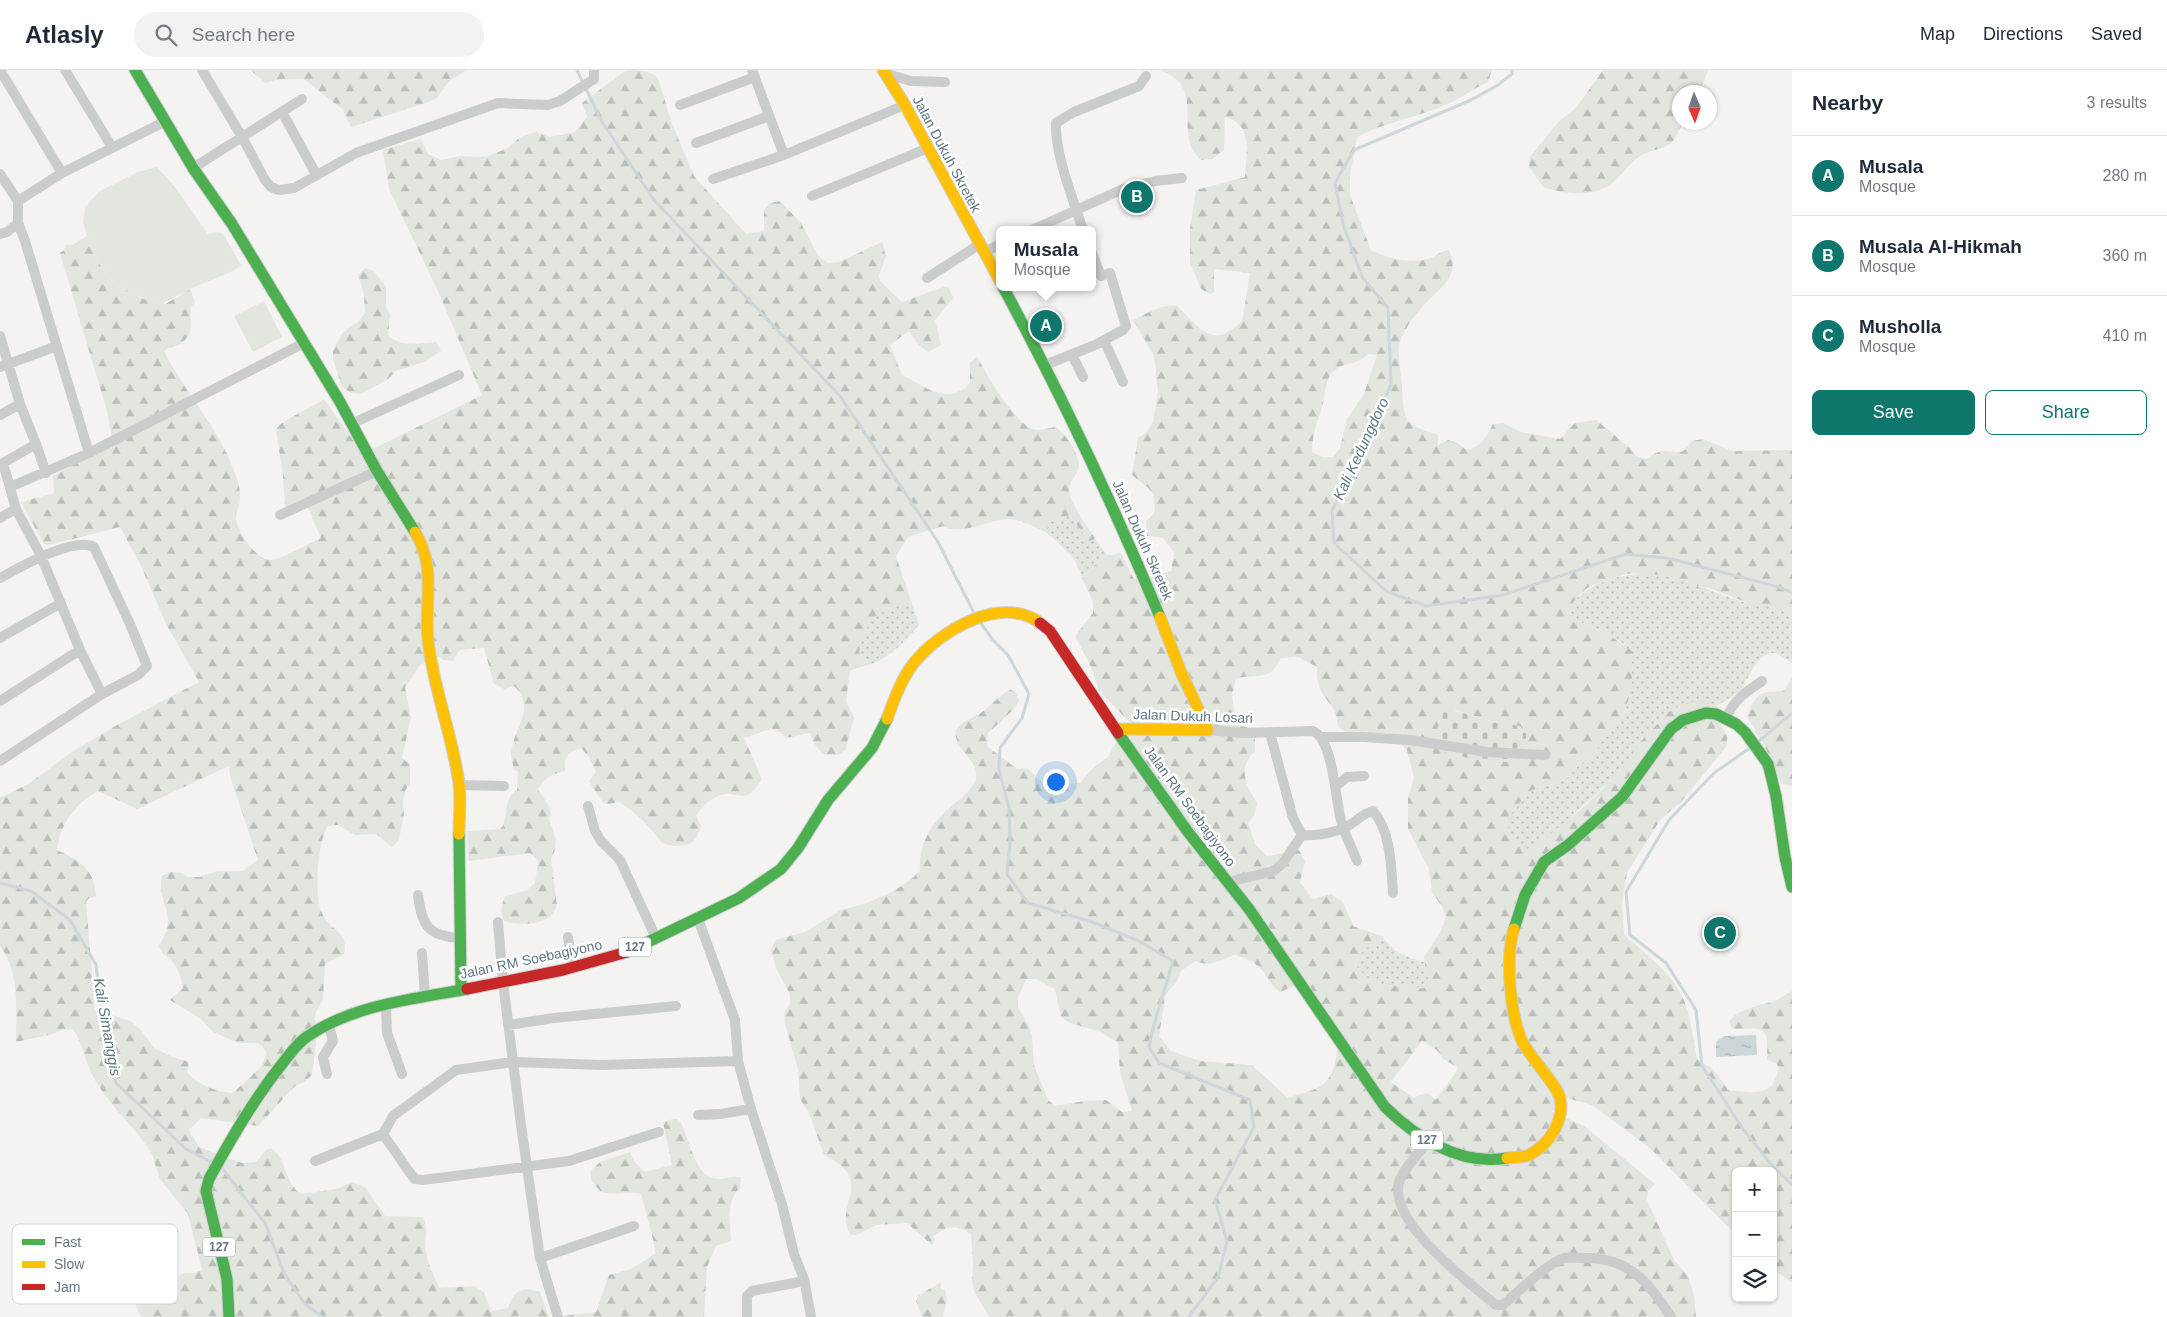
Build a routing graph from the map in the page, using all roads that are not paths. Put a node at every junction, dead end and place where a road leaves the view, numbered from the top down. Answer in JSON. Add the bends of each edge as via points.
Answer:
{"nodes":[{"id":1,"x":0,"y":70,"type":"edge"},
{"id":2,"x":65,"y":70,"type":"edge"},
{"id":3,"x":135,"y":70,"type":"edge"},
{"id":4,"x":202,"y":70,"type":"edge"},
{"id":5,"x":594,"y":70,"type":"edge"},
{"id":6,"x":883,"y":72,"type":"edge"},
{"id":7,"x":754,"y":74,"type":"edge"},
{"id":8,"x":1146,"y":76,"type":"dead end"},
{"id":9,"x":946,"y":82,"type":"dead end"},
{"id":10,"x":302,"y":99,"type":"dead end"},
{"id":11,"x":680,"y":105,"type":"dead end"},
{"id":12,"x":905,"y":105,"type":"junction"},
{"id":13,"x":282,"y":112,"type":"junction"},
{"id":14,"x":769,"y":116,"type":"junction"},
{"id":15,"x":166,"y":121,"type":"junction"},
{"id":16,"x":242,"y":137,"type":"junction"},
{"id":17,"x":696,"y":143,"type":"dead end"},
{"id":18,"x":112,"y":147,"type":"junction"},
{"id":19,"x":928,"y":148,"type":"junction"},
{"id":20,"x":784,"y":156,"type":"junction"},
{"id":21,"x":193,"y":168,"type":"junction"},
{"id":22,"x":62,"y":173,"type":"junction"},
{"id":23,"x":0,"y":174,"type":"edge"},
{"id":24,"x":316,"y":174,"type":"junction"},
{"id":25,"x":1182,"y":178,"type":"dead end"},
{"id":26,"x":713,"y":180,"type":"dead end"},
{"id":27,"x":812,"y":196,"type":"dead end"},
{"id":28,"x":18,"y":201,"type":"junction"},
{"id":29,"x":1077,"y":210,"type":"junction"},
{"id":30,"x":18,"y":223,"type":"junction"},
{"id":31,"x":1041,"y":226,"type":"edge"},
{"id":32,"x":1082,"y":226,"type":"edge"},
{"id":33,"x":0,"y":234,"type":"edge"},
{"id":34,"x":996,"y":245,"type":"edge"},
{"id":35,"x":982,"y":248,"type":"junction"},
{"id":36,"x":1096,"y":263,"type":"edge"},
{"id":37,"x":996,"y":274,"type":"edge"},
{"id":38,"x":928,"y":278,"type":"dead end"},
{"id":39,"x":1005,"y":291,"type":"edge"},
{"id":40,"x":0,"y":336,"type":"edge"},
{"id":41,"x":1104,"y":340,"type":"junction"},
{"id":42,"x":304,"y":343,"type":"junction"},
{"id":43,"x":57,"y":346,"type":"junction"},
{"id":44,"x":1072,"y":355,"type":"junction"},
{"id":45,"x":4,"y":365,"type":"edge"},
{"id":46,"x":1045,"y":365,"type":"junction"},
{"id":47,"x":459,"y":375,"type":"dead end"},
{"id":48,"x":1083,"y":377,"type":"dead end"},
{"id":49,"x":1123,"y":382,"type":"dead end"},
{"id":50,"x":20,"y":404,"type":"junction"},
{"id":51,"x":0,"y":415,"type":"edge"},
{"id":52,"x":351,"y":424,"type":"junction"},
{"id":53,"x":36,"y":444,"type":"junction"},
{"id":54,"x":89,"y":453,"type":"junction"},
{"id":55,"x":2,"y":464,"type":"edge"},
{"id":56,"x":377,"y":470,"type":"junction"},
{"id":57,"x":46,"y":473,"type":"junction"},
{"id":58,"x":10,"y":487,"type":"junction"},
{"id":59,"x":16,"y":510,"type":"junction"},
{"id":60,"x":280,"y":515,"type":"dead end"},
{"id":61,"x":0,"y":518,"type":"edge"},
{"id":62,"x":41,"y":556,"type":"junction"},
{"id":63,"x":0,"y":578,"type":"edge"},
{"id":64,"x":61,"y":603,"type":"junction"},
{"id":65,"x":0,"y":638,"type":"edge"},
{"id":66,"x":80,"y":650,"type":"junction"},
{"id":67,"x":1762,"y":681,"type":"dead end"},
{"id":68,"x":102,"y":694,"type":"junction"},
{"id":69,"x":0,"y":700,"type":"edge"},
{"id":70,"x":1727,"y":716,"type":"junction"},
{"id":71,"x":1116,"y":729,"type":"junction"},
{"id":72,"x":1208,"y":730,"type":"junction"},
{"id":73,"x":1270,"y":733,"type":"junction"},
{"id":74,"x":1322,"y":737,"type":"junction"},
{"id":75,"x":1545,"y":755,"type":"dead end"},
{"id":76,"x":0,"y":762,"type":"edge"},
{"id":77,"x":1364,"y":776,"type":"dead end"},
{"id":78,"x":459,"y":785,"type":"junction"},
{"id":79,"x":504,"y":786,"type":"dead end"},
{"id":80,"x":1335,"y":787,"type":"junction"},
{"id":81,"x":588,"y":806,"type":"dead end"},
{"id":82,"x":1343,"y":828,"type":"junction"},
{"id":83,"x":1302,"y":835,"type":"junction"},
{"id":84,"x":1357,"y":861,"type":"dead end"},
{"id":85,"x":1228,"y":882,"type":"junction"},
{"id":86,"x":1792,"y":887,"type":"edge"},
{"id":87,"x":1393,"y":892,"type":"dead end"},
{"id":88,"x":418,"y":895,"type":"dead end"},
{"id":89,"x":698,"y":919,"type":"junction"},
{"id":90,"x":498,"y":922,"type":"dead end"},
{"id":91,"x":568,"y":937,"type":"dead end"},
{"id":92,"x":460,"y":938,"type":"junction"},
{"id":93,"x":656,"y":938,"type":"junction"},
{"id":94,"x":422,"y":953,"type":"dead end"},
{"id":95,"x":573,"y":967,"type":"junction"},
{"id":96,"x":503,"y":982,"type":"junction"},
{"id":97,"x":461,"y":990,"type":"junction"},
{"id":98,"x":425,"y":997,"type":"junction"},
{"id":99,"x":386,"y":1005,"type":"junction"},
{"id":100,"x":676,"y":1006,"type":"dead end"},
{"id":101,"x":329,"y":1025,"type":"junction"},
{"id":102,"x":508,"y":1025,"type":"junction"},
{"id":103,"x":738,"y":1060,"type":"junction"},
{"id":104,"x":513,"y":1062,"type":"junction"},
{"id":105,"x":327,"y":1074,"type":"dead end"},
{"id":106,"x":402,"y":1074,"type":"dead end"},
{"id":107,"x":751,"y":1110,"type":"junction"},
{"id":108,"x":698,"y":1115,"type":"dead end"},
{"id":109,"x":659,"y":1132,"type":"dead end"},
{"id":110,"x":383,"y":1134,"type":"junction"},
{"id":111,"x":1429,"y":1141,"type":"junction"},
{"id":112,"x":315,"y":1161,"type":"dead end"},
{"id":113,"x":527,"y":1166,"type":"junction"},
{"id":114,"x":634,"y":1226,"type":"dead end"},
{"id":115,"x":540,"y":1258,"type":"junction"},
{"id":116,"x":804,"y":1281,"type":"junction"},
{"id":117,"x":229,"y":1317,"type":"edge"},
{"id":118,"x":558,"y":1317,"type":"edge"},
{"id":119,"x":747,"y":1317,"type":"edge"},
{"id":120,"x":811,"y":1317,"type":"edge"},
{"id":121,"x":1671,"y":1317,"type":"edge"}],
"edges":[{"from":1,"to":22,"type":"street"},
{"from":2,"to":18,"type":"street"},
{"from":3,"to":15,"type":"main road"},
{"from":4,"to":16,"type":"street"},
{"from":5,"to":24,"type":"street","via":[[594,79],[566,98],[548,105],[498,102],[356,153]]},
{"from":6,"to":9,"type":"street","via":[[911,81]]},
{"from":6,"to":12,"type":"main road","name":"Jalan Dukuh Skretek"},
{"from":7,"to":11,"type":"street"},
{"from":7,"to":14,"type":"street"},
{"from":8,"to":29,"type":"street","via":[[1139,86],[1074,112],[1056,123],[1057,139]]},
{"from":10,"to":13,"type":"street"},
{"from":12,"to":19,"type":"main road","name":"Jalan Dukuh Skretek"},
{"from":12,"to":20,"type":"street"},
{"from":13,"to":16,"type":"street"},
{"from":13,"to":24,"type":"street"},
{"from":14,"to":17,"type":"street"},
{"from":14,"to":20,"type":"street"},
{"from":15,"to":18,"type":"street"},
{"from":15,"to":21,"type":"main road"},
{"from":16,"to":21,"type":"street"},
{"from":16,"to":24,"type":"street","via":[[271,186],[284,190],[294,188]]},
{"from":18,"to":22,"type":"street"},
{"from":19,"to":27,"type":"street"},
{"from":19,"to":35,"type":"main road","name":"Jalan Dukuh Skretek"},
{"from":20,"to":26,"type":"street"},
{"from":21,"to":42,"type":"main road","via":[[232,224]]},
{"from":22,"to":28,"type":"street"},
{"from":23,"to":28,"type":"street"},
{"from":25,"to":29,"type":"street","via":[[1123,189]]},
{"from":28,"to":30,"type":"street"},
{"from":29,"to":31,"type":"street"},
{"from":29,"to":32,"type":"street"},
{"from":30,"to":33,"type":"street"},
{"from":30,"to":43,"type":"street"},
{"from":34,"to":35,"type":"street"},
{"from":35,"to":37,"type":"main road","name":"Jalan Dukuh Skretek"},
{"from":35,"to":38,"type":"street"},
{"from":36,"to":41,"type":"street","via":[[1101,276],[1110,273],[1126,320],[1123,330]]},
{"from":39,"to":46,"type":"main road","name":"Jalan Dukuh Skretek"},
{"from":40,"to":45,"type":"street"},
{"from":41,"to":44,"type":"street"},
{"from":41,"to":49,"type":"street"},
{"from":42,"to":52,"type":"main road"},
{"from":42,"to":54,"type":"street"},
{"from":43,"to":45,"type":"street"},
{"from":43,"to":54,"type":"street"},
{"from":44,"to":46,"type":"street"},
{"from":44,"to":48,"type":"street"},
{"from":45,"to":50,"type":"street"},
{"from":46,"to":72,"type":"main road","name":"Jalan Dukuh Skretek","via":[[1121,523]]},
{"from":47,"to":52,"type":"street"},
{"from":50,"to":51,"type":"street"},
{"from":50,"to":53,"type":"street"},
{"from":52,"to":56,"type":"main road"},
{"from":53,"to":55,"type":"street"},
{"from":53,"to":57,"type":"street"},
{"from":54,"to":57,"type":"street"},
{"from":55,"to":58,"type":"street"},
{"from":56,"to":60,"type":"street"},
{"from":56,"to":78,"type":"main road","via":[[423,545],[430,580],[426,609],[428,641]]},
{"from":57,"to":58,"type":"street"},
{"from":58,"to":59,"type":"street"},
{"from":59,"to":61,"type":"street"},
{"from":59,"to":62,"type":"street"},
{"from":62,"to":63,"type":"street"},
{"from":62,"to":64,"type":"street"},
{"from":62,"to":68,"type":"street","via":[[84,544],[94,547],[130,624],[147,666],[138,675]]},
{"from":64,"to":65,"type":"street"},
{"from":64,"to":66,"type":"street"},
{"from":66,"to":68,"type":"street"},
{"from":66,"to":69,"type":"street"},
{"from":67,"to":70,"type":"street","via":[[1740,696]]},
{"from":68,"to":76,"type":"street"},
{"from":70,"to":86,"type":"main road","via":[[1748,736],[1768,764]]},
{"from":70,"to":111,"type":"main road","name":"Jalan RM Soebagiyono","number":"127","via":[[1701,713],[1671,729],[1622,797],[1544,862],[1525,895],[1513,934],[1509,972],[1513,1007],[1522,1041],[1560,1097],[1555,1131],[1528,1155],[1497,1160],[1464,1157]]},
{"from":71,"to":72,"type":"main road","name":"Jalan Dukuh Losari"},
{"from":71,"to":85,"type":"main road","name":"Jalan RM Soebagiyono","number":"127","via":[[1188,832]]},
{"from":71,"to":89,"type":"main road","name":"Jalan RM Soebagiyono","number":"127","via":[[1042,623],[1010,612],[986,615],[970,622],[948,633],[914,662],[898,687],[875,743],[864,760],[840,784],[791,859],[760,884]]},
{"from":72,"to":73,"type":"street","name":"Jalan Dukuh Losari"},
{"from":73,"to":74,"type":"street","name":"Jalan Dukuh Losari","via":[[1313,731]]},
{"from":73,"to":83,"type":"street","name":"Jalan Dukuh Losari","via":[[1294,818]]},
{"from":74,"to":75,"type":"street","name":"Jalan Dukuh Losari","via":[[1410,740],[1486,752]]},
{"from":74,"to":80,"type":"street"},
{"from":77,"to":80,"type":"street","via":[[1347,777]]},
{"from":78,"to":79,"type":"street"},
{"from":78,"to":92,"type":"main road"},
{"from":80,"to":82,"type":"street"},
{"from":81,"to":93,"type":"street","via":[[595,831],[620,860]]},
{"from":82,"to":83,"type":"street","via":[[1314,836]]},
{"from":82,"to":84,"type":"street"},
{"from":82,"to":87,"type":"street","via":[[1368,812],[1373,811],[1377,815],[1388,849]]},
{"from":83,"to":85,"type":"street","via":[[1282,864],[1273,871]]},
{"from":85,"to":111,"type":"main road","name":"Jalan RM Soebagiyono","number":"127","via":[[1385,1107],[1406,1127]]},
{"from":88,"to":92,"type":"street","via":[[420,911],[428,929],[443,937]]},
{"from":89,"to":93,"type":"main road","name":"Jalan RM Soebagiyono","number":"127"},
{"from":89,"to":103,"type":"street","via":[[735,1020]]},
{"from":90,"to":96,"type":"street"},
{"from":91,"to":95,"type":"street"},
{"from":92,"to":97,"type":"main road"},
{"from":93,"to":95,"type":"main road","name":"Jalan RM Soebagiyono","number":"127","via":[[619,954]]},
{"from":94,"to":98,"type":"street"},
{"from":95,"to":96,"type":"main road","name":"Jalan RM Soebagiyono","number":"127"},
{"from":96,"to":97,"type":"main road","name":"Jalan RM Soebagiyono","number":"127"},
{"from":96,"to":102,"type":"street"},
{"from":97,"to":98,"type":"main road","name":"Jalan RM Soebagiyono","number":"127"},
{"from":98,"to":99,"type":"main road","name":"Jalan RM Soebagiyono","number":"127"},
{"from":99,"to":101,"type":"main road","name":"Jalan RM Soebagiyono","number":"127"},
{"from":99,"to":106,"type":"street","via":[[387,1033]]},
{"from":100,"to":102,"type":"street"},
{"from":101,"to":105,"type":"street","via":[[333,1041],[323,1057]]},
{"from":101,"to":117,"type":"main road","name":"Jalan RM Soebagiyono","number":"127","via":[[301,1040],[265,1085],[209,1179],[207,1200],[227,1279]]},
{"from":102,"to":104,"type":"street"},
{"from":103,"to":104,"type":"street","via":[[602,1065]]},
{"from":103,"to":107,"type":"street"},
{"from":104,"to":110,"type":"street","via":[[456,1070],[393,1116]]},
{"from":104,"to":113,"type":"street"},
{"from":107,"to":108,"type":"street"},
{"from":107,"to":116,"type":"street"},
{"from":109,"to":113,"type":"street","via":[[569,1161]]},
{"from":110,"to":112,"type":"street"},
{"from":110,"to":113,"type":"street","via":[[415,1179]]},
{"from":111,"to":121,"type":"street","via":[[1399,1182],[1404,1214],[1415,1230],[1463,1278],[1496,1305],[1503,1304],[1563,1258],[1601,1258],[1614,1261],[1643,1280]]},
{"from":113,"to":115,"type":"street"},
{"from":114,"to":115,"type":"street"},
{"from":115,"to":118,"type":"street"},
{"from":116,"to":119,"type":"street","via":[[752,1290],[747,1296]]},
{"from":116,"to":120,"type":"street"}]}
